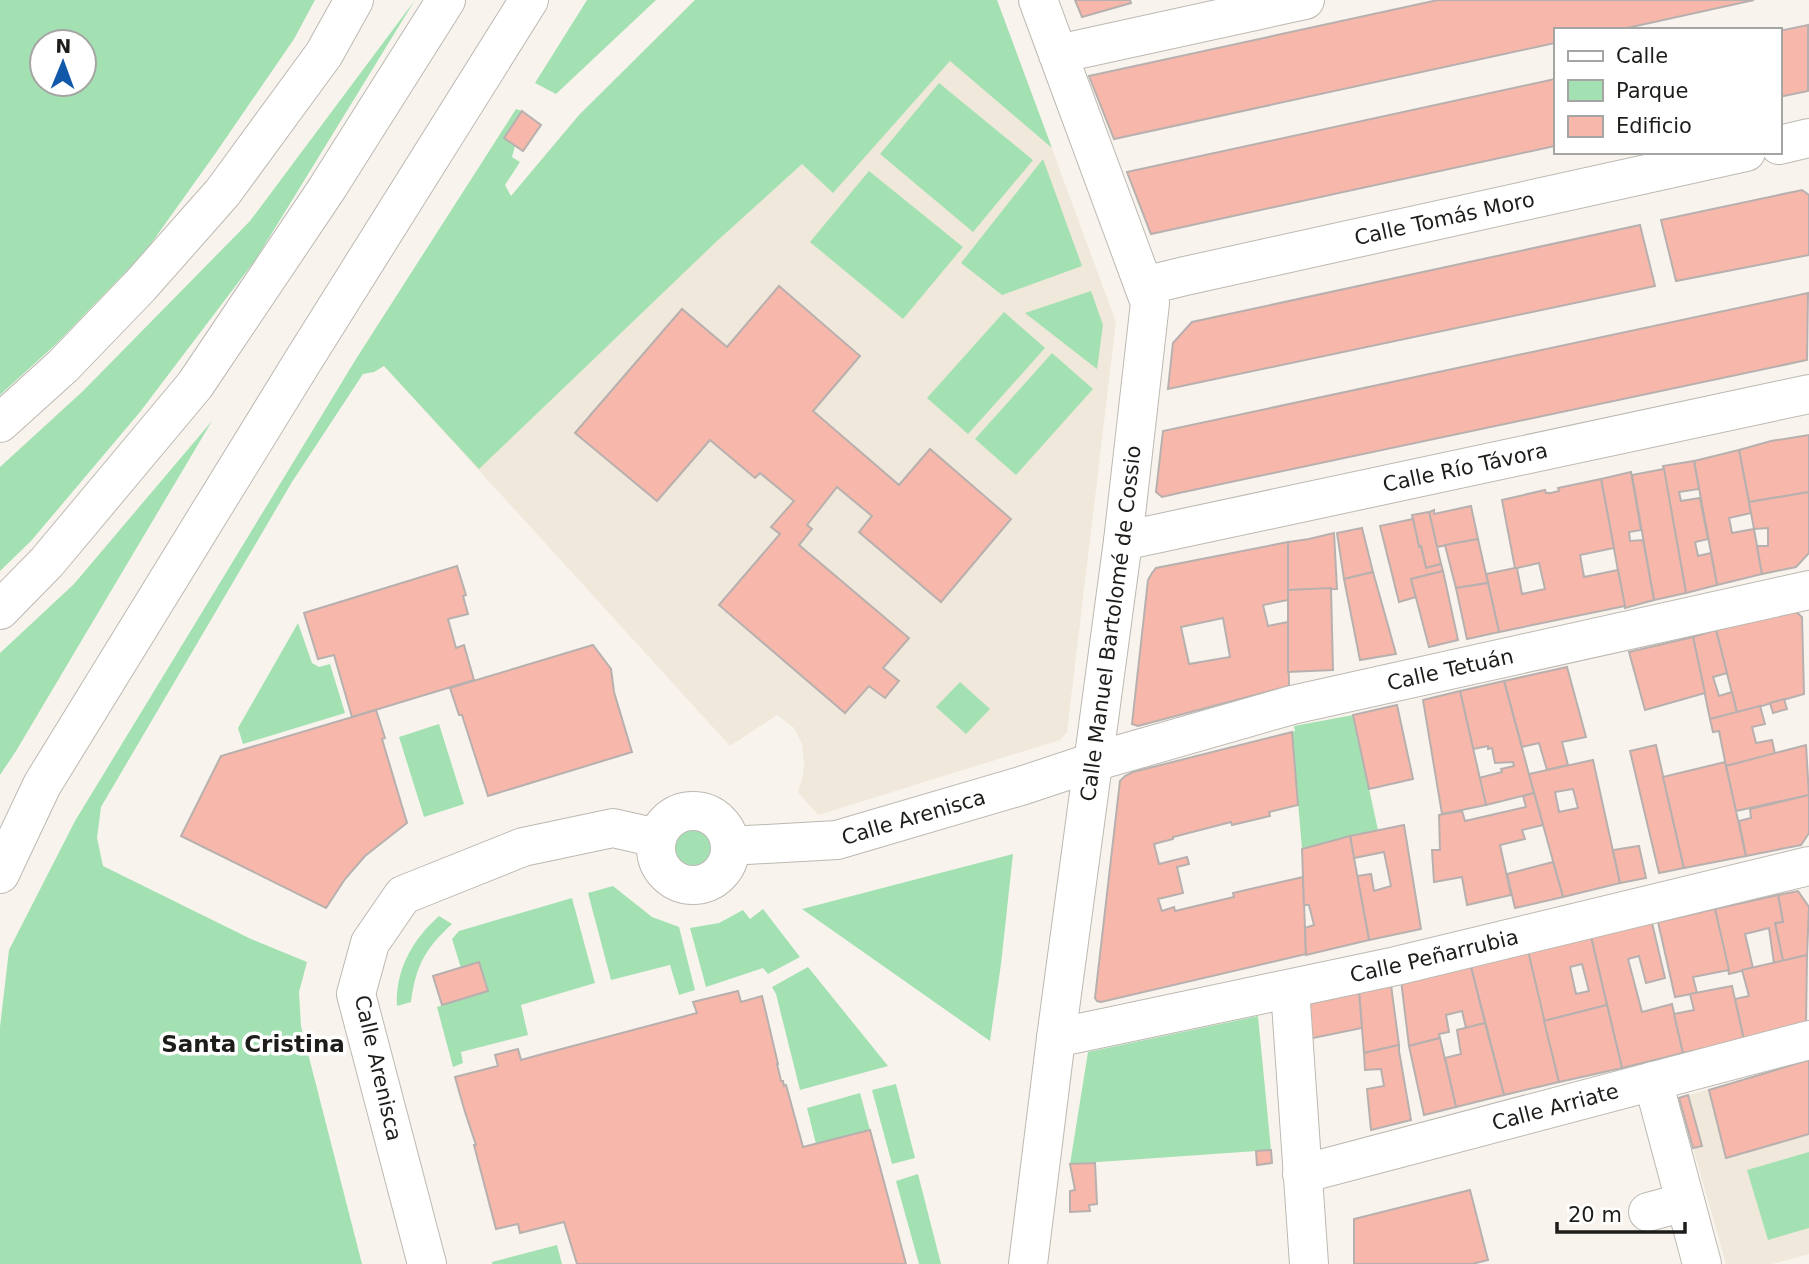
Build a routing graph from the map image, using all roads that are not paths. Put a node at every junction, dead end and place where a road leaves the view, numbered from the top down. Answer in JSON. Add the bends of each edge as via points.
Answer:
{"nodes":[{"id":1,"x":354,"y":0,"type":"edge"},
{"id":2,"x":446,"y":0,"type":"edge"},
{"id":3,"x":529,"y":0,"type":"edge"},
{"id":4,"x":1038,"y":0,"type":"edge"},
{"id":5,"x":1305,"y":0,"type":"edge"},
{"id":6,"x":1058,"y":54,"type":"junction"},
{"id":7,"x":1809,"y":138,"type":"edge"},
{"id":8,"x":1781,"y":145,"type":"edge"},
{"id":9,"x":1737,"y":154,"type":"edge"},
{"id":10,"x":1144,"y":286,"type":"junction"},
{"id":11,"x":1809,"y":394,"type":"edge"},
{"id":12,"x":0,"y":424,"type":"edge"},
{"id":13,"x":1123,"y":541,"type":"junction"},
{"id":14,"x":1809,"y":590,"type":"edge"},
{"id":15,"x":0,"y":610,"type":"edge"},
{"id":16,"x":1093,"y":762,"type":"junction"},
{"id":17,"x":657,"y":838,"type":"junction"},
{"id":18,"x":730,"y":846,"type":"junction"},
{"id":19,"x":1809,"y":866,"type":"edge"},
{"id":20,"x":0,"y":874,"type":"edge"},
{"id":21,"x":1290,"y":989,"type":"junction"},
{"id":22,"x":1056,"y":1038,"type":"junction"},
{"id":23,"x":1809,"y":1040,"type":"edge"},
{"id":24,"x":1653,"y":1081,"type":"junction"},
{"id":25,"x":1302,"y":1174,"type":"junction"},
{"id":26,"x":1685,"y":1202,"type":"junction"},
{"id":27,"x":1648,"y":1212,"type":"dead end"},
{"id":28,"x":427,"y":1264,"type":"edge"},
{"id":29,"x":1028,"y":1264,"type":"edge"},
{"id":30,"x":1309,"y":1264,"type":"edge"},
{"id":31,"x":1702,"y":1264,"type":"edge"}],
"edges":[{"from":1,"to":12,"type":"main road","via":[[324,54],[223,192],[140,286]]},
{"from":2,"to":15,"type":"main road","via":[[195,385],[47,562]]},
{"from":3,"to":20,"type":"main road","via":[[42,785]]},
{"from":4,"to":6,"type":"main road","name":"Calle Manuel Bartolomé de Cossio"},
{"from":5,"to":6,"type":"main road"},
{"from":6,"to":10,"type":"main road","name":"Calle Manuel Bartolomé de Cossio"},
{"from":7,"to":8,"type":"main road"},
{"from":9,"to":10,"type":"main road","name":"Calle Tomás Moro"},
{"from":10,"to":13,"type":"main road","name":"Calle Manuel Bartolomé de Cossio","via":[[1150,303]]},
{"from":11,"to":13,"type":"main road","name":"Calle Río Távora"},
{"from":13,"to":16,"type":"main road","name":"Calle Manuel Bartolomé de Cossio"},
{"from":14,"to":16,"type":"main road","name":"Calle Tetuán","via":[[1292,705]]},
{"from":16,"to":18,"type":"main road","name":"Calle Arenisca","via":[[837,840]]},
{"from":16,"to":22,"type":"main road","name":"Calle Manuel Bartolomé de Cossio"},
{"from":17,"to":18,"type":"main road","via":[[668,819],[697,811],[723,826]]},
{"from":17,"to":18,"type":"main road","via":[[656,855],[662,869],[690,886],[716,878]]},
{"from":17,"to":28,"type":"main road","name":"Calle Arenisca","via":[[613,828],[523,846],[403,895],[370,943],[356,994]]},
{"from":19,"to":21,"type":"main road","name":"Calle Peñarrubia"},
{"from":21,"to":22,"type":"main road","name":"Calle Peñarrubia"},
{"from":21,"to":25,"type":"main road"},
{"from":22,"to":29,"type":"main road","name":"Calle Manuel Bartolomé de Cossio"},
{"from":23,"to":24,"type":"main road","name":"Calle Arriate"},
{"from":24,"to":25,"type":"main road","name":"Calle Arriate"},
{"from":24,"to":26,"type":"main road"},
{"from":25,"to":30,"type":"main road"},
{"from":26,"to":27,"type":"main road"},
{"from":26,"to":31,"type":"main road"}]}
